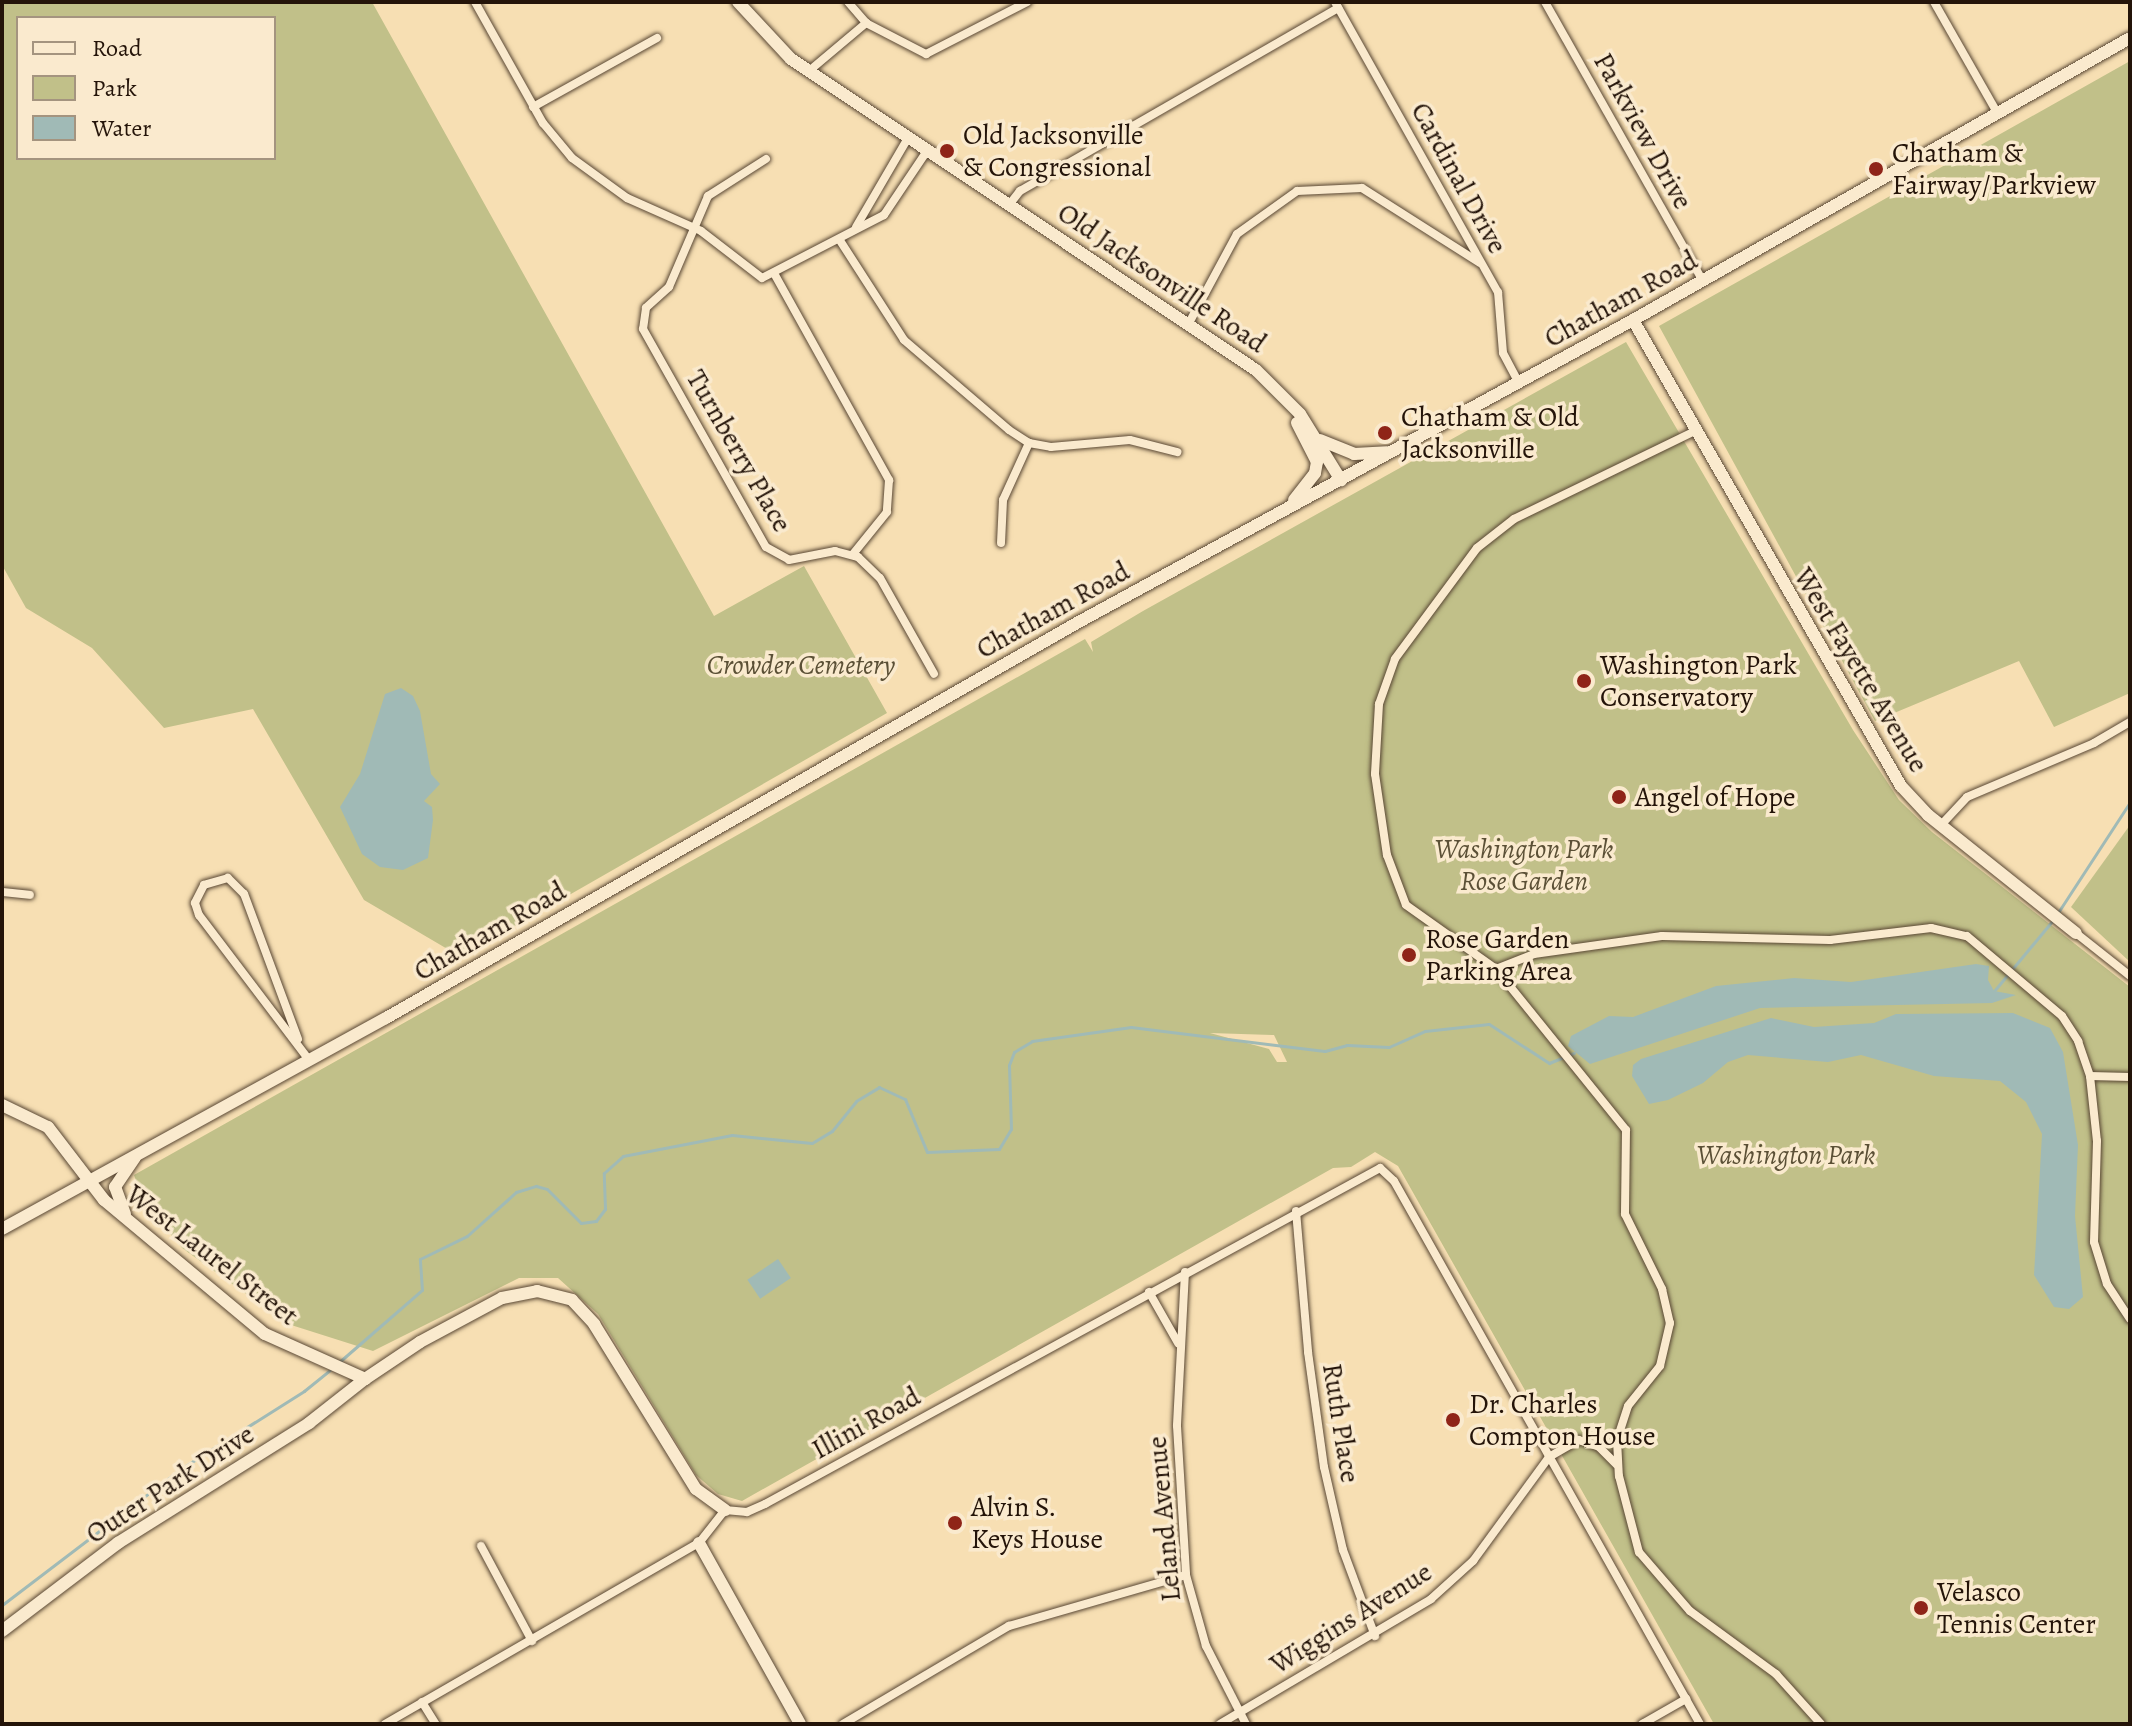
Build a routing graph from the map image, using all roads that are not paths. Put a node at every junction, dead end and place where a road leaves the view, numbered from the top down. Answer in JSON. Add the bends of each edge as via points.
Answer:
{"nodes":[{"id":1,"x":475,"y":2,"type":"edge"},
{"id":2,"x":738,"y":2,"type":"edge"},
{"id":3,"x":848,"y":2,"type":"edge"},
{"id":4,"x":1027,"y":2,"type":"edge"},
{"id":5,"x":1545,"y":2,"type":"edge"},
{"id":6,"x":1934,"y":2,"type":"edge"},
{"id":7,"x":1336,"y":5,"type":"edge"},
{"id":8,"x":866,"y":23,"type":"junction"},
{"id":9,"x":657,"y":38,"type":"dead end"},
{"id":10,"x":2130,"y":38,"type":"edge"},
{"id":11,"x":809,"y":71,"type":"junction"},
{"id":12,"x":533,"y":107,"type":"junction"},
{"id":13,"x":1998,"y":114,"type":"junction"},
{"id":14,"x":908,"y":138,"type":"junction"},
{"id":15,"x":927,"y":151,"type":"junction"},
{"id":16,"x":766,"y":159,"type":"dead end"},
{"id":17,"x":1009,"y":205,"type":"junction"},
{"id":18,"x":691,"y":227,"type":"junction"},
{"id":19,"x":856,"y":227,"type":"junction"},
{"id":20,"x":839,"y":239,"type":"junction"},
{"id":21,"x":1481,"y":264,"type":"junction"},
{"id":22,"x":775,"y":275,"type":"junction"},
{"id":23,"x":1703,"y":281,"type":"junction"},
{"id":24,"x":1633,"y":320,"type":"junction"},
{"id":25,"x":1189,"y":323,"type":"junction"},
{"id":26,"x":1519,"y":383,"type":"junction"},
{"id":27,"x":1275,"y":387,"type":"junction"},
{"id":28,"x":1695,"y":431,"type":"junction"},
{"id":29,"x":1316,"y":437,"type":"junction"},
{"id":30,"x":1029,"y":443,"type":"junction"},
{"id":31,"x":1394,"y":451,"type":"junction"},
{"id":32,"x":1177,"y":452,"type":"dead end"},
{"id":33,"x":1341,"y":480,"type":"junction"},
{"id":34,"x":1286,"y":509,"type":"junction"},
{"id":35,"x":1001,"y":543,"type":"dead end"},
{"id":36,"x":853,"y":554,"type":"junction"},
{"id":37,"x":934,"y":674,"type":"dead end"},
{"id":38,"x":2130,"y":722,"type":"edge"},
{"id":39,"x":1941,"y":825,"type":"junction"},
{"id":40,"x":2,"y":892,"type":"edge"},
{"id":41,"x":30,"y":895,"type":"dead end"},
{"id":42,"x":2076,"y":933,"type":"joint"},
{"id":43,"x":1496,"y":969,"type":"junction"},
{"id":44,"x":2130,"y":976,"type":"edge"},
{"id":45,"x":298,"y":1039,"type":"junction"},
{"id":46,"x":309,"y":1060,"type":"junction"},
{"id":47,"x":2090,"y":1076,"type":"junction"},
{"id":48,"x":2130,"y":1077,"type":"edge"},
{"id":49,"x":2,"y":1105,"type":"edge"},
{"id":50,"x":137,"y":1154,"type":"junction"},
{"id":51,"x":85,"y":1181,"type":"junction"},
{"id":52,"x":1296,"y":1211,"type":"junction"},
{"id":53,"x":131,"y":1224,"type":"junction"},
{"id":54,"x":2,"y":1229,"type":"edge"},
{"id":55,"x":1185,"y":1272,"type":"junction"},
{"id":56,"x":1149,"y":1292,"type":"junction"},
{"id":57,"x":2130,"y":1319,"type":"edge"},
{"id":58,"x":1180,"y":1347,"type":"junction"},
{"id":59,"x":365,"y":1379,"type":"junction"},
{"id":60,"x":1549,"y":1457,"type":"junction"},
{"id":61,"x":1617,"y":1465,"type":"junction"},
{"id":62,"x":725,"y":1510,"type":"junction"},
{"id":63,"x":699,"y":1543,"type":"junction"},
{"id":64,"x":481,"y":1546,"type":"dead end"},
{"id":65,"x":1186,"y":1575,"type":"junction"},
{"id":66,"x":2,"y":1631,"type":"edge"},
{"id":67,"x":1375,"y":1636,"type":"junction"},
{"id":68,"x":532,"y":1641,"type":"junction"},
{"id":69,"x":1686,"y":1699,"type":"junction"},
{"id":70,"x":422,"y":1702,"type":"junction"},
{"id":71,"x":1239,"y":1713,"type":"junction"},
{"id":72,"x":385,"y":1724,"type":"edge"},
{"id":73,"x":436,"y":1724,"type":"edge"},
{"id":74,"x":800,"y":1724,"type":"edge"},
{"id":75,"x":843,"y":1724,"type":"edge"},
{"id":76,"x":1220,"y":1724,"type":"edge"},
{"id":77,"x":1246,"y":1724,"type":"edge"},
{"id":78,"x":1642,"y":1724,"type":"edge"},
{"id":79,"x":1700,"y":1724,"type":"edge"},
{"id":80,"x":1821,"y":1724,"type":"edge"}],
"edges":[{"from":1,"to":12,"type":"street"},
{"from":2,"to":11,"type":"street","name":"Old Jacksonville Road","via":[[773,45]]},
{"from":3,"to":8,"type":"street"},
{"from":4,"to":8,"type":"street","via":[[926,54]]},
{"from":5,"to":23,"type":"street","name":"Parkview Drive"},
{"from":6,"to":13,"type":"street"},
{"from":7,"to":17,"type":"street","via":[[1020,191]]},
{"from":7,"to":21,"type":"street","name":"Cardinal Drive"},
{"from":8,"to":11,"type":"street"},
{"from":9,"to":12,"type":"street"},
{"from":10,"to":13,"type":"street","name":"Chatham Road"},
{"from":11,"to":14,"type":"street","name":"Old Jacksonville Road"},
{"from":12,"to":18,"type":"street","via":[[555,140],[591,175]]},
{"from":13,"to":23,"type":"street","name":"Chatham Road"},
{"from":14,"to":15,"type":"street","name":"Old Jacksonville Road"},
{"from":14,"to":19,"type":"street"},
{"from":15,"to":17,"type":"street","name":"Old Jacksonville Road"},
{"from":15,"to":19,"type":"street","via":[[884,215]]},
{"from":16,"to":18,"type":"street","via":[[720,184]]},
{"from":17,"to":25,"type":"street","name":"Old Jacksonville Road"},
{"from":18,"to":22,"type":"street","via":[[762,278]]},
{"from":18,"to":36,"type":"street","name":"Turnberry Place","via":[[669,287],[644,313],[647,337],[766,547],[789,560],[835,551]]},
{"from":19,"to":20,"type":"street"},
{"from":20,"to":22,"type":"street"},
{"from":20,"to":30,"type":"street","via":[[904,340]]},
{"from":21,"to":25,"type":"street","via":[[1362,188],[1297,191],[1237,234]]},
{"from":21,"to":26,"type":"street","name":"Cardinal Drive","via":[[1498,292],[1503,353]]},
{"from":22,"to":36,"type":"street","via":[[889,480],[887,512]]},
{"from":23,"to":24,"type":"street","name":"Chatham Road"},
{"from":24,"to":26,"type":"street","name":"Chatham Road"},
{"from":24,"to":28,"type":"street","name":"West Fayette Avenue"},
{"from":25,"to":27,"type":"street","name":"Old Jacksonville Road"},
{"from":26,"to":31,"type":"street","name":"Chatham Road"},
{"from":27,"to":29,"type":"street","name":"Old Jacksonville Road"},
{"from":27,"to":34,"type":"street","via":[[1317,462],[1308,486]]},
{"from":28,"to":39,"type":"street","name":"West Fayette Avenue","via":[[1879,754],[1908,795]]},
{"from":28,"to":43,"type":"street","via":[[1494,532],[1442,590],[1389,672],[1379,704],[1375,774],[1399,894],[1421,918]]},
{"from":29,"to":31,"type":"street","via":[[1346,452]]},
{"from":29,"to":33,"type":"street","name":"Old Jacksonville Road"},
{"from":30,"to":32,"type":"street","via":[[1068,449],[1130,440]]},
{"from":30,"to":35,"type":"street","via":[[1003,500]]},
{"from":31,"to":33,"type":"street","name":"Chatham Road"},
{"from":33,"to":34,"type":"street","name":"Chatham Road"},
{"from":34,"to":46,"type":"street","name":"Chatham Road"},
{"from":36,"to":37,"type":"street","via":[[880,578]]},
{"from":38,"to":39,"type":"street","via":[[1967,797]]},
{"from":39,"to":42,"type":"street","name":"West Fayette Avenue"},
{"from":40,"to":41,"type":"street"},
{"from":42,"to":44,"type":"street","name":"West Fayette Avenue"},
{"from":43,"to":47,"type":"street","via":[[1534,954],[1662,936],[1830,940],[1931,928],[1967,936],[2068,1023]]},
{"from":43,"to":61,"type":"street","via":[[1626,1130],[1625,1214],[1662,1289],[1670,1323],[1660,1366],[1623,1416]]},
{"from":45,"to":45,"type":"street","via":[[199,915],[195,903],[204,885],[228,878],[244,894]]},
{"from":45,"to":46,"type":"street"},
{"from":46,"to":50,"type":"street","name":"Chatham Road"},
{"from":47,"to":48,"type":"street"},
{"from":47,"to":57,"type":"street","via":[[2097,1141],[2094,1242],[2107,1284]]},
{"from":49,"to":51,"type":"street","name":"West Laurel Street","via":[[48,1127]]},
{"from":50,"to":51,"type":"street","name":"Chatham Road"},
{"from":50,"to":53,"type":"street","via":[[115,1190]]},
{"from":51,"to":53,"type":"street","name":"West Laurel Street"},
{"from":51,"to":54,"type":"street","name":"Chatham Road"},
{"from":52,"to":55,"type":"street","name":"Illini Road"},
{"from":52,"to":60,"type":"street","name":"Illini Road","via":[[1380,1168],[1394,1181]]},
{"from":52,"to":67,"type":"street","name":"Ruth Place","via":[[1324,1467],[1343,1550]]},
{"from":53,"to":59,"type":"street","name":"West Laurel Street","via":[[265,1334]]},
{"from":55,"to":56,"type":"street","name":"Illini Road"},
{"from":55,"to":58,"type":"street","name":"Leland Avenue"},
{"from":56,"to":58,"type":"street"},
{"from":56,"to":62,"type":"street","name":"Illini Road","via":[[765,1504],[747,1512]]},
{"from":58,"to":65,"type":"street","name":"Leland Avenue","via":[[1178,1478]]},
{"from":59,"to":62,"type":"street","via":[[502,1298],[537,1291],[562,1295],[594,1324],[696,1489]]},
{"from":59,"to":66,"type":"street","name":"Outer Park Drive","via":[[309,1423],[118,1543]]},
{"from":60,"to":61,"type":"street","via":[[1579,1440],[1599,1447]]},
{"from":60,"to":67,"type":"street","name":"Wiggins Avenue","via":[[1467,1567]]},
{"from":60,"to":69,"type":"street"},
{"from":61,"to":80,"type":"street","via":[[1631,1532],[1645,1563],[1690,1611],[1776,1674]]},
{"from":62,"to":63,"type":"street"},
{"from":63,"to":68,"type":"street"},
{"from":63,"to":74,"type":"street"},
{"from":64,"to":68,"type":"street"},
{"from":65,"to":71,"type":"street","name":"Leland Avenue","via":[[1206,1646]]},
{"from":65,"to":75,"type":"street","via":[[1009,1626]]},
{"from":67,"to":71,"type":"street","name":"Wiggins Avenue"},
{"from":68,"to":70,"type":"street"},
{"from":69,"to":78,"type":"street"},
{"from":69,"to":79,"type":"street"},
{"from":70,"to":72,"type":"street"},
{"from":70,"to":73,"type":"street"},
{"from":71,"to":76,"type":"street","name":"Wiggins Avenue"},
{"from":71,"to":77,"type":"street","name":"Leland Avenue"}]}
